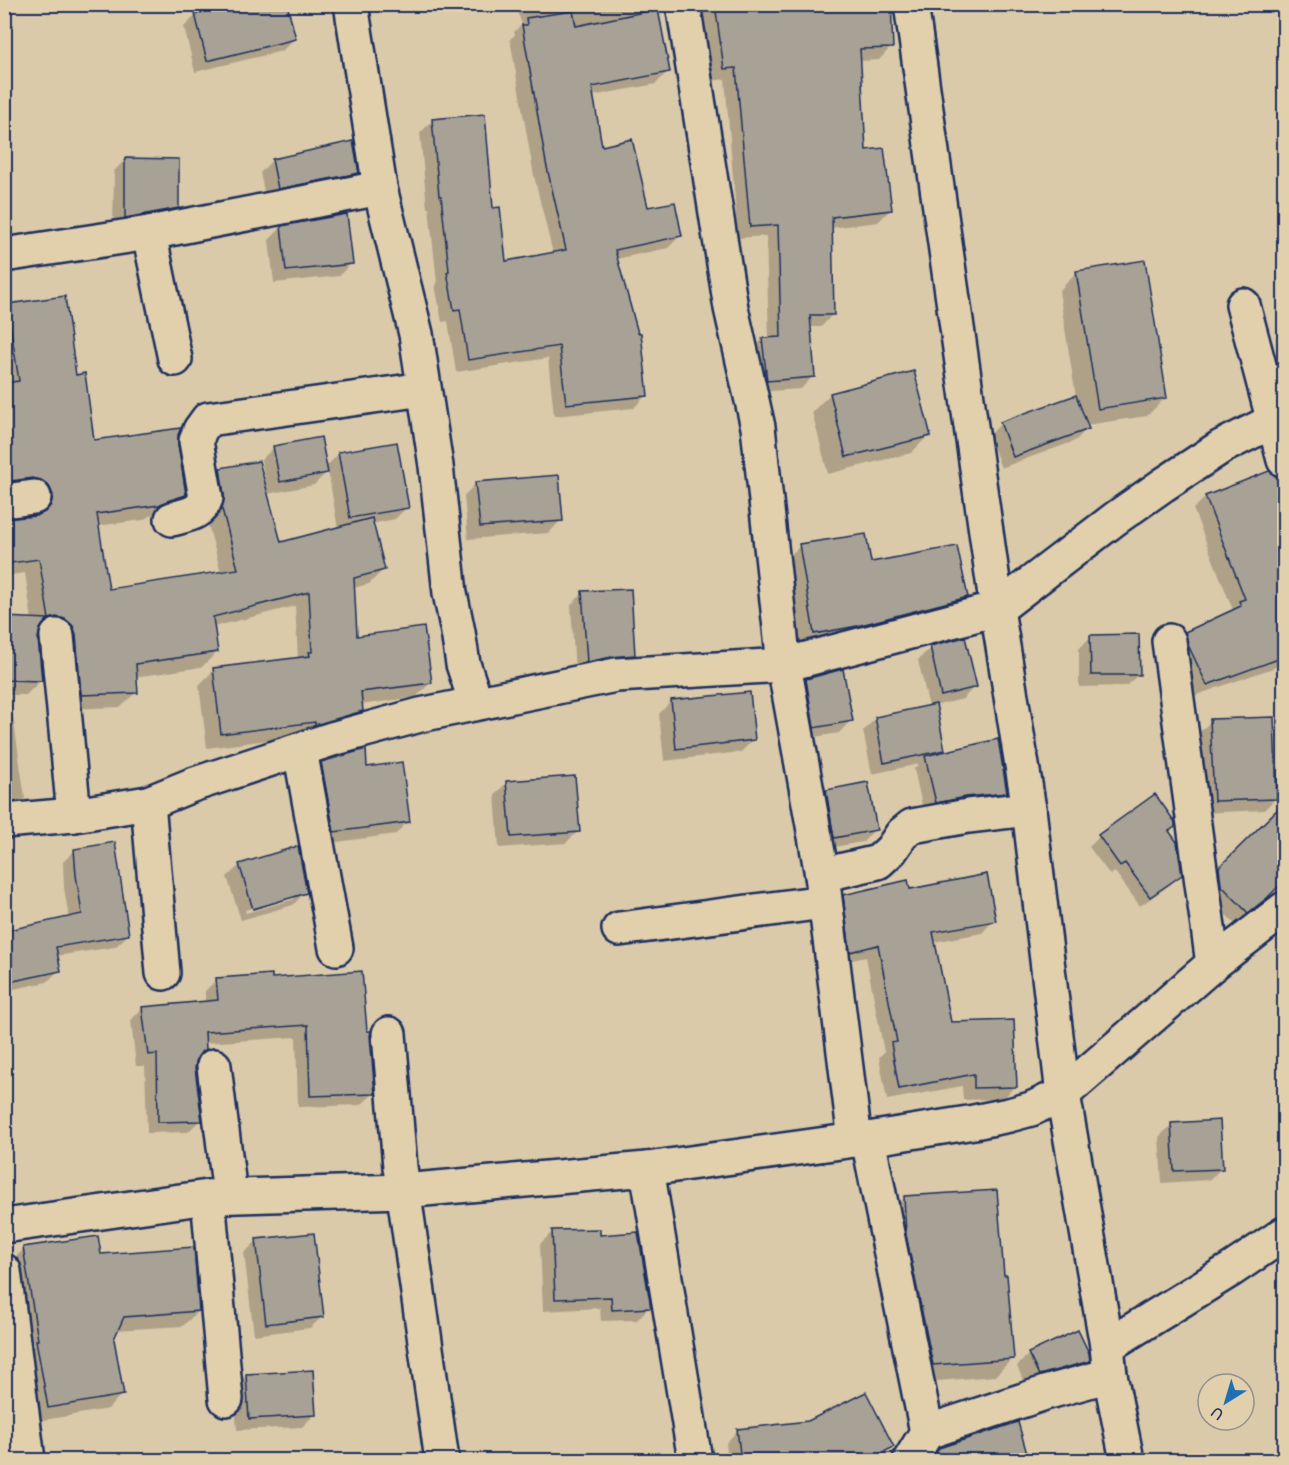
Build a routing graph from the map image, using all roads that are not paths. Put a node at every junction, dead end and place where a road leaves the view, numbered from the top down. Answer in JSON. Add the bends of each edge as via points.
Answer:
{"nodes":[{"id":1,"x":351,"y":4,"type":"edge"},
{"id":2,"x":683,"y":4,"type":"edge"},
{"id":3,"x":911,"y":4,"type":"edge"},
{"id":4,"x":380,"y":188,"type":"junction"},
{"id":5,"x":149,"y":233,"type":"junction"},
{"id":6,"x":4,"y":255,"type":"edge"},
{"id":7,"x":1244,"y":305,"type":"dead end"},
{"id":8,"x":175,"y":359,"type":"dead end"},
{"id":9,"x":424,"y":389,"type":"junction"},
{"id":10,"x":1275,"y":420,"type":"junction"},
{"id":11,"x":1284,"y":460,"type":"edge"},
{"id":12,"x":172,"y":519,"type":"dead end"},
{"id":13,"x":997,"y":609,"type":"junction"},
{"id":14,"x":57,"y":636,"type":"dead end"},
{"id":15,"x":1169,"y":641,"type":"dead end"},
{"id":16,"x":784,"y":665,"type":"junction"},
{"id":17,"x":476,"y":704,"type":"junction"},
{"id":18,"x":300,"y":750,"type":"junction"},
{"id":19,"x":148,"y":803,"type":"junction"},
{"id":20,"x":1029,"y":809,"type":"junction"},
{"id":21,"x":74,"y":815,"type":"junction"},
{"id":22,"x":4,"y":821,"type":"edge"},
{"id":23,"x":823,"y":889,"type":"junction"},
{"id":24,"x":1284,"y":909,"type":"edge"},
{"id":25,"x":619,"y":929,"type":"dead end"},
{"id":26,"x":336,"y":948,"type":"dead end"},
{"id":27,"x":1213,"y":964,"type":"junction"},
{"id":28,"x":163,"y":973,"type":"dead end"},
{"id":29,"x":389,"y":1034,"type":"dead end"},
{"id":30,"x":214,"y":1066,"type":"dead end"},
{"id":31,"x":1063,"y":1094,"type":"junction"},
{"id":32,"x":862,"y":1140,"type":"junction"},
{"id":33,"x":646,"y":1169,"type":"junction"},
{"id":34,"x":403,"y":1191,"type":"junction"},
{"id":35,"x":219,"y":1196,"type":"junction"},
{"id":36,"x":4,"y":1226,"type":"edge"},
{"id":37,"x":1284,"y":1234,"type":"edge"},
{"id":38,"x":4,"y":1271,"type":"edge"},
{"id":39,"x":9,"y":1345,"type":"edge"},
{"id":40,"x":1109,"y":1361,"type":"junction"},
{"id":41,"x":226,"y":1399,"type":"dead end"},
{"id":42,"x":927,"y":1432,"type":"junction"},
{"id":43,"x":28,"y":1461,"type":"edge"},
{"id":44,"x":442,"y":1461,"type":"edge"},
{"id":45,"x":695,"y":1461,"type":"edge"},
{"id":46,"x":910,"y":1461,"type":"edge"},
{"id":47,"x":1127,"y":1461,"type":"edge"}],
"edges":[{"from":1,"to":4,"type":"street"},
{"from":2,"to":16,"type":"street","via":[[731,308],[758,427]]},
{"from":3,"to":13,"type":"street"},
{"from":4,"to":5,"type":"street"},
{"from":4,"to":9,"type":"street","via":[[416,334]]},
{"from":5,"to":6,"type":"street"},
{"from":5,"to":8,"type":"street"},
{"from":7,"to":10,"type":"street"},
{"from":9,"to":12,"type":"street","via":[[208,419],[196,441],[204,505]]},
{"from":9,"to":17,"type":"street","via":[[450,593],[463,664]]},
{"from":10,"to":11,"type":"street"},
{"from":10,"to":13,"type":"street","via":[[1221,447],[1163,485]]},
{"from":13,"to":16,"type":"street"},
{"from":13,"to":20,"type":"street"},
{"from":14,"to":21,"type":"street"},
{"from":15,"to":27,"type":"street"},
{"from":16,"to":17,"type":"street","via":[[615,675]]},
{"from":16,"to":23,"type":"street"},
{"from":17,"to":18,"type":"street","via":[[420,715]]},
{"from":18,"to":19,"type":"street","via":[[192,784]]},
{"from":18,"to":26,"type":"street"},
{"from":19,"to":21,"type":"street"},
{"from":19,"to":28,"type":"street"},
{"from":20,"to":23,"type":"street","via":[[912,826],[878,862]]},
{"from":20,"to":31,"type":"street"},
{"from":21,"to":22,"type":"street"},
{"from":23,"to":25,"type":"street"},
{"from":23,"to":32,"type":"street"},
{"from":24,"to":27,"type":"street"},
{"from":27,"to":31,"type":"street"},
{"from":29,"to":34,"type":"street"},
{"from":30,"to":35,"type":"street"},
{"from":31,"to":32,"type":"street","via":[[1031,1109]]},
{"from":31,"to":40,"type":"street"},
{"from":32,"to":33,"type":"street"},
{"from":32,"to":42,"type":"street"},
{"from":33,"to":34,"type":"street"},
{"from":33,"to":45,"type":"street"},
{"from":34,"to":35,"type":"street"},
{"from":34,"to":44,"type":"street"},
{"from":35,"to":36,"type":"street"},
{"from":35,"to":41,"type":"street"},
{"from":37,"to":40,"type":"street"},
{"from":38,"to":39,"type":"street"},
{"from":39,"to":43,"type":"street"},
{"from":40,"to":42,"type":"street","via":[[1045,1393]]},
{"from":40,"to":47,"type":"street"},
{"from":42,"to":46,"type":"street"}]}
